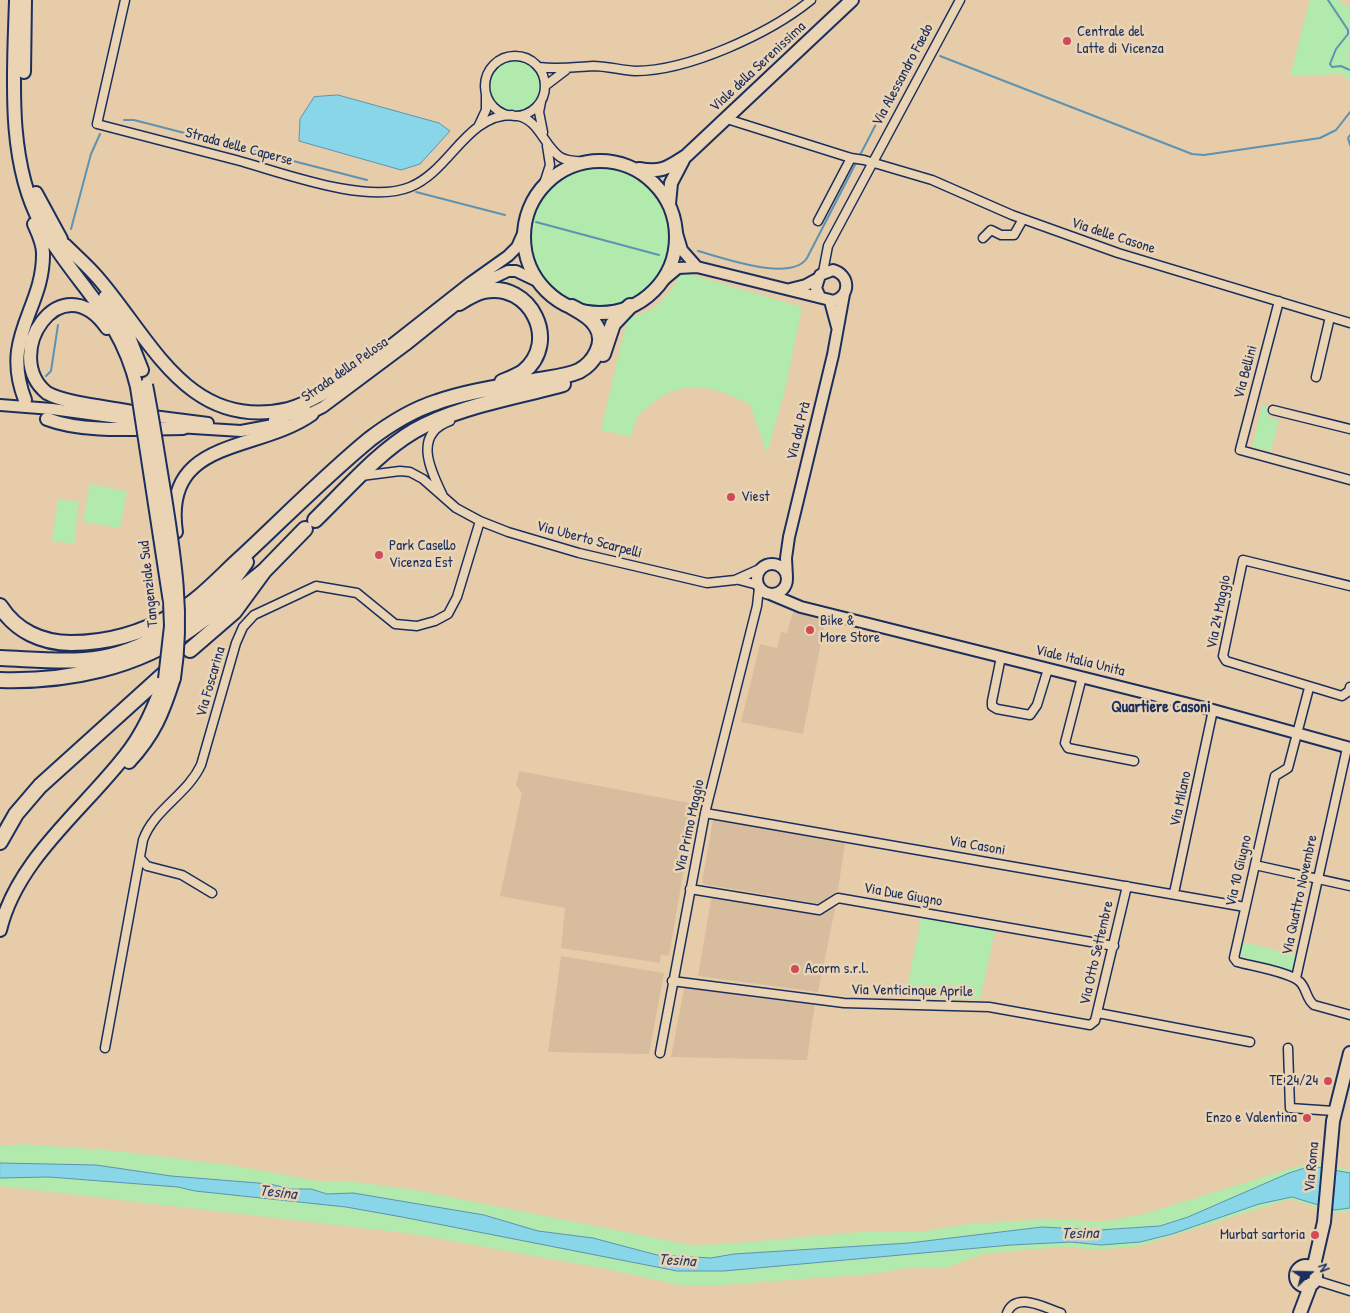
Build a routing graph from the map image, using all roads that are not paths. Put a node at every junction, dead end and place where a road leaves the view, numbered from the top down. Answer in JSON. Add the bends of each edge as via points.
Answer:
{"nodes":[{"id":1,"x":16,"y":0,"type":"edge"},
{"id":2,"x":25,"y":0,"type":"edge"},
{"id":3,"x":125,"y":0,"type":"edge"},
{"id":4,"x":811,"y":0,"type":"edge"},
{"id":5,"x":852,"y":0,"type":"edge"},
{"id":6,"x":960,"y":0,"type":"edge"},
{"id":7,"x":539,"y":67,"type":"junction"},
{"id":8,"x":568,"y":69,"type":"junction"},
{"id":9,"x":545,"y":86,"type":"junction"},
{"id":10,"x":486,"y":91,"type":"junction"},
{"id":11,"x":541,"y":101,"type":"junction"},
{"id":12,"x":514,"y":116,"type":"junction"},
{"id":13,"x":727,"y":119,"type":"junction"},
{"id":14,"x":478,"y":126,"type":"junction"},
{"id":15,"x":544,"y":137,"type":"junction"},
{"id":16,"x":16,"y":142,"type":"junction"},
{"id":17,"x":686,"y":156,"type":"junction"},
{"id":18,"x":853,"y":158,"type":"junction"},
{"id":19,"x":868,"y":161,"type":"junction"},
{"id":20,"x":587,"y":162,"type":"junction"},
{"id":21,"x":637,"y":169,"type":"junction"},
{"id":22,"x":543,"y":187,"type":"junction"},
{"id":23,"x":670,"y":206,"type":"junction"},
{"id":24,"x":1023,"y":219,"type":"junction"},
{"id":25,"x":818,"y":222,"type":"dead end"},
{"id":26,"x":525,"y":228,"type":"junction"},
{"id":27,"x":676,"y":230,"type":"junction"},
{"id":28,"x":983,"y":238,"type":"dead end"},
{"id":29,"x":65,"y":245,"type":"junction"},
{"id":30,"x":697,"y":267,"type":"junction"},
{"id":31,"x":824,"y":274,"type":"junction"},
{"id":32,"x":540,"y":282,"type":"junction"},
{"id":33,"x":660,"y":283,"type":"junction"},
{"id":34,"x":784,"y":290,"type":"junction"},
{"id":35,"x":844,"y":294,"type":"junction"},
{"id":36,"x":825,"y":299,"type":"junction"},
{"id":37,"x":1279,"y":301,"type":"junction"},
{"id":38,"x":459,"y":303,"type":"junction"},
{"id":39,"x":630,"y":306,"type":"junction"},
{"id":40,"x":572,"y":307,"type":"junction"},
{"id":41,"x":1330,"y":316,"type":"junction"},
{"id":42,"x":1350,"y":322,"type":"edge"},
{"id":43,"x":838,"y":331,"type":"junction"},
{"id":44,"x":133,"y":371,"type":"junction"},
{"id":45,"x":1316,"y":377,"type":"dead end"},
{"id":46,"x":141,"y":386,"type":"junction"},
{"id":47,"x":340,"y":386,"type":"junction"},
{"id":48,"x":480,"y":391,"type":"junction"},
{"id":49,"x":512,"y":398,"type":"junction"},
{"id":50,"x":25,"y":400,"type":"dead end"},
{"id":51,"x":5,"y":405,"type":"edge"},
{"id":52,"x":1273,"y":410,"type":"dead end"},
{"id":53,"x":312,"y":414,"type":"junction"},
{"id":54,"x":148,"y":415,"type":"junction"},
{"id":55,"x":112,"y":416,"type":"junction"},
{"id":56,"x":48,"y":419,"type":"dead end"},
{"id":57,"x":183,"y":428,"type":"junction"},
{"id":58,"x":1350,"y":429,"type":"edge"},
{"id":59,"x":361,"y":476,"type":"junction"},
{"id":60,"x":1350,"y":480,"type":"edge"},
{"id":61,"x":444,"y":498,"type":"junction"},
{"id":62,"x":480,"y":521,"type":"junction"},
{"id":63,"x":274,"y":527,"type":"junction"},
{"id":64,"x":789,"y":537,"type":"junction"},
{"id":65,"x":766,"y":566,"type":"junction"},
{"id":66,"x":264,"y":571,"type":"junction"},
{"id":67,"x":735,"y":580,"type":"junction"},
{"id":68,"x":787,"y":580,"type":"junction"},
{"id":69,"x":1350,"y":586,"type":"edge"},
{"id":70,"x":764,"y":590,"type":"junction"},
{"id":71,"x":177,"y":592,"type":"junction"},
{"id":72,"x":0,"y":606,"type":"edge"},
{"id":73,"x":801,"y":606,"type":"junction"},
{"id":74,"x":190,"y":650,"type":"dead end"},
{"id":75,"x":1002,"y":657,"type":"junction"},
{"id":76,"x":7,"y":658,"type":"edge"},
{"id":77,"x":1048,"y":669,"type":"junction"},
{"id":78,"x":167,"y":677,"type":"junction"},
{"id":79,"x":1082,"y":677,"type":"junction"},
{"id":80,"x":6,"y":681,"type":"edge"},
{"id":81,"x":1350,"y":687,"type":"edge"},
{"id":82,"x":1309,"y":688,"type":"junction"},
{"id":83,"x":1213,"y":710,"type":"junction"},
{"id":84,"x":1298,"y":733,"type":"junction"},
{"id":85,"x":1348,"y":748,"type":"edge"},
{"id":86,"x":1134,"y":761,"type":"dead end"},
{"id":87,"x":705,"y":813,"type":"junction"},
{"id":88,"x":0,"y":842,"type":"edge"},
{"id":89,"x":140,"y":858,"type":"junction"},
{"id":90,"x":1254,"y":865,"type":"junction"},
{"id":91,"x":1316,"y":878,"type":"junction"},
{"id":92,"x":1127,"y":886,"type":"junction"},
{"id":93,"x":1350,"y":886,"type":"edge"},
{"id":94,"x":690,"y":889,"type":"junction"},
{"id":95,"x":212,"y":893,"type":"dead end"},
{"id":96,"x":1174,"y":893,"type":"junction"},
{"id":97,"x":1245,"y":907,"type":"junction"},
{"id":98,"x":0,"y":930,"type":"edge"},
{"id":99,"x":1114,"y":946,"type":"junction"},
{"id":100,"x":1296,"y":978,"type":"junction"},
{"id":101,"x":672,"y":981,"type":"junction"},
{"id":102,"x":1098,"y":1012,"type":"junction"},
{"id":103,"x":1350,"y":1015,"type":"edge"},
{"id":104,"x":1090,"y":1025,"type":"joint"},
{"id":105,"x":1250,"y":1042,"type":"dead end"},
{"id":106,"x":105,"y":1048,"type":"dead end"},
{"id":107,"x":1288,"y":1048,"type":"dead end"},
{"id":108,"x":1350,"y":1053,"type":"edge"},
{"id":109,"x":660,"y":1054,"type":"dead end"},
{"id":110,"x":1334,"y":1112,"type":"junction"},
{"id":111,"x":1316,"y":1255,"type":"junction"},
{"id":112,"x":1302,"y":1266,"type":"junction"},
{"id":113,"x":1314,"y":1279,"type":"junction"},
{"id":114,"x":1297,"y":1282,"type":"junction"},
{"id":115,"x":1350,"y":1291,"type":"edge"},
{"id":116,"x":1301,"y":1310,"type":"edge"},
{"id":117,"x":1006,"y":1313,"type":"edge"},
{"id":118,"x":1061,"y":1313,"type":"edge"}],
"edges":[{"from":1,"to":16,"type":"main road","name":"Tangenziale Sud"},
{"from":2,"to":29,"type":"main road","name":"Tangenziale Sud","via":[[23,141],[37,196]]},
{"from":3,"to":14,"type":"street","name":"Strada delle Caperse","via":[[96,124],[298,177],[358,191],[377,192],[401,190],[422,181],[436,171]]},
{"from":4,"to":8,"type":"street","via":[[736,44],[697,60],[634,71],[594,66]]},
{"from":5,"to":13,"type":"main road","name":"Viale della Serenissima"},
{"from":6,"to":19,"type":"street","name":"Via Alessandro Faedo"},
{"from":7,"to":8,"type":"street"},
{"from":7,"to":9,"type":"street"},
{"from":7,"to":10,"type":"street","name":"Strada delle Caperse","via":[[525,57],[507,57],[492,66]]},
{"from":8,"to":9,"type":"street"},
{"from":9,"to":11,"type":"street"},
{"from":10,"to":12,"type":"street","via":[[495,108]]},
{"from":10,"to":14,"type":"street","name":"Strada delle Caperse","via":[[486,110]]},
{"from":11,"to":12,"type":"street","name":"Strada delle Caperse","via":[[531,112]]},
{"from":11,"to":15,"type":"street","via":[[539,112]]},
{"from":12,"to":14,"type":"street","name":"Strada delle Caperse","via":[[498,115]]},
{"from":12,"to":15,"type":"street","via":[[529,120]]},
{"from":13,"to":17,"type":"main road","name":"Viale della Serenissima"},
{"from":13,"to":18,"type":"street","name":"Via delle Casone"},
{"from":15,"to":20,"type":"street","via":[[561,157]]},
{"from":15,"to":22,"type":"street","via":[[550,165]]},
{"from":16,"to":44,"type":"main road","name":"Tangenziale Sud","via":[[23,181],[39,220],[105,312],[121,339]]},
{"from":16,"to":50,"type":"main road","via":[[15,157],[21,191],[43,252],[38,279],[16,326],[10,353],[13,375]]},
{"from":17,"to":21,"type":"main road","name":"Viale della Serenissima","via":[[656,172]]},
{"from":17,"to":23,"type":"main road","name":"Viale della Serenissima","via":[[671,183]]},
{"from":18,"to":19,"type":"street","name":"Via delle Casone"},
{"from":18,"to":25,"type":"street"},
{"from":19,"to":24,"type":"street","name":"Via delle Casone","via":[[932,180]]},
{"from":19,"to":31,"type":"street","via":[[828,246]]},
{"from":20,"to":21,"type":"main road","via":[[616,162]]},
{"from":20,"to":22,"type":"main road","via":[[564,170]]},
{"from":21,"to":23,"type":"main road","via":[[655,183]]},
{"from":22,"to":26,"type":"main road","via":[[533,202]]},
{"from":23,"to":27,"type":"main road"},
{"from":24,"to":28,"type":"street","via":[[1014,235],[1002,235],[992,230]]},
{"from":24,"to":37,"type":"street","name":"Via delle Casone","via":[[1118,253]]},
{"from":26,"to":32,"type":"main road","via":[[527,257]]},
{"from":26,"to":47,"type":"street","name":"Strada della Pelosa","via":[[508,256]]},
{"from":27,"to":30,"type":"street","via":[[682,250]]},
{"from":27,"to":33,"type":"main road","via":[[672,263]]},
{"from":29,"to":46,"type":"main road","name":"Tangenziale Sud","via":[[118,316],[134,346]]},
{"from":29,"to":47,"type":"main road","via":[[98,278],[165,366],[180,381],[210,401],[229,409],[269,412],[302,405]]},
{"from":30,"to":33,"type":"street","via":[[678,268]]},
{"from":30,"to":34,"type":"street"},
{"from":31,"to":34,"type":"street","via":[[806,285]]},
{"from":31,"to":35,"type":"street","via":[[838,272],[845,279]]},
{"from":31,"to":36,"type":"street","via":[[816,288]]},
{"from":32,"to":38,"type":"street","name":"Strada della Pelosa","via":[[516,271],[508,271],[483,283]]},
{"from":32,"to":40,"type":"main road","via":[[556,298]]},
{"from":33,"to":39,"type":"main road","via":[[645,298]]},
{"from":34,"to":36,"type":"street"},
{"from":35,"to":36,"type":"street","via":[[838,300]]},
{"from":35,"to":43,"type":"street","name":"Via dal Prà"},
{"from":36,"to":43,"type":"street","name":"Via dal Prà"},
{"from":37,"to":41,"type":"street","name":"Via delle Casone"},
{"from":37,"to":60,"type":"street","name":"Via Bellini","via":[[1240,450]]},
{"from":38,"to":48,"type":"highway","via":[[484,291],[506,291],[532,309],[540,331],[538,352],[530,364],[512,378]]},
{"from":38,"to":53,"type":"street","name":"Strada della Pelosa"},
{"from":39,"to":40,"type":"main road","via":[[606,312]]},
{"from":39,"to":49,"type":"highway","via":[[614,324],[602,357],[587,373],[564,384]]},
{"from":40,"to":48,"type":"highway","via":[[591,320],[599,331],[597,352],[589,363],[563,376]]},
{"from":41,"to":42,"type":"street","name":"Via delle Casone"},
{"from":41,"to":45,"type":"street"},
{"from":43,"to":64,"type":"street","name":"Via dal Prà"},
{"from":44,"to":46,"type":"main road","name":"Tangenziale Sud"},
{"from":44,"to":54,"type":"main road","via":[[124,361],[107,327],[89,310],[73,305],[46,310],[25,334],[21,357],[30,380],[39,387],[57,397]]},
{"from":46,"to":71,"type":"main road","name":"Tangenziale Sud","bridge":true,"via":[[167,513]]},
{"from":46,"to":78,"type":"main road","name":"Tangenziale Sud","bridge":true,"via":[[170,602]]},
{"from":47,"to":54,"type":"street","name":"Strada della Pelosa","via":[[314,404],[265,423],[235,425]]},
{"from":48,"to":63,"type":"highway","via":[[436,402],[388,425],[311,490]]},
{"from":49,"to":59,"type":"highway","via":[[452,414],[422,427],[398,443]]},
{"from":49,"to":61,"type":"street","via":[[443,423],[432,434],[426,451]]},
{"from":51,"to":55,"type":"street","name":"Strada della Pelosa"},
{"from":52,"to":58,"type":"street"},
{"from":53,"to":57,"type":"street","name":"Strada della Pelosa","via":[[251,430]]},
{"from":53,"to":71,"type":"main road","bridge":true,"via":[[290,427],[220,452],[193,466],[177,488],[174,521],[180,570]]},
{"from":54,"to":55,"type":"street","name":"Strada della Pelosa"},
{"from":55,"to":57,"type":"street","name":"Strada della Pelosa"},
{"from":56,"to":57,"type":"main road","via":[[80,428]]},
{"from":59,"to":61,"type":"street","name":"Via Uberto Scarpelli","via":[[410,472]]},
{"from":59,"to":66,"type":"highway"},
{"from":61,"to":62,"type":"street","name":"Via Uberto Scarpelli"},
{"from":62,"to":67,"type":"street","name":"Via Uberto Scarpelli","via":[[542,543],[683,578],[707,583]]},
{"from":62,"to":89,"type":"street","name":"Via Foscarina","via":[[457,597],[448,614],[435,621],[417,626],[395,624],[357,593],[316,586],[262,610],[248,620],[236,643],[201,765],[191,782],[152,821],[143,840]]},
{"from":63,"to":72,"type":"highway","via":[[184,608],[159,622],[116,638],[75,643],[45,640],[19,628]]},
{"from":63,"to":76,"type":"highway","via":[[223,591],[186,622],[152,640],[119,653],[86,660]]},
{"from":64,"to":65,"type":"street","name":"Via dal Prà"},
{"from":64,"to":68,"type":"street","name":"Via dal Prà"},
{"from":65,"to":67,"type":"street","name":"Via Uberto Scarpelli"},
{"from":65,"to":68,"type":"street","via":[[782,568]]},
{"from":65,"to":70,"type":"street","via":[[758,574]]},
{"from":66,"to":74,"type":"highway","via":[[234,612]]},
{"from":66,"to":80,"type":"highway","via":[[191,629],[136,657],[64,678]]},
{"from":67,"to":70,"type":"street","name":"Via Uberto Scarpelli"},
{"from":68,"to":70,"type":"street","via":[[783,590]]},
{"from":68,"to":73,"type":"street"},
{"from":69,"to":82,"type":"street","name":"Via 24 Maggio","via":[[1243,560],[1223,656],[1226,661]]},
{"from":70,"to":73,"type":"street","name":"Viale Italia Unita"},
{"from":70,"to":87,"type":"street","name":"Via Primo Maggio","via":[[757,606]]},
{"from":71,"to":78,"type":"main road","name":"Tangenziale Sud","bridge":true,"via":[[180,628]]},
{"from":73,"to":75,"type":"street","name":"Viale Italia Unita"},
{"from":75,"to":77,"type":"street","name":"Viale Italia Unita"},
{"from":75,"to":77,"type":"street","via":[[992,701],[997,710],[1030,716],[1037,706]]},
{"from":77,"to":79,"type":"street","name":"Viale Italia Unita"},
{"from":78,"to":88,"type":"highway","via":[[40,786],[16,814]]},
{"from":78,"to":98,"type":"main road","name":"Tangenziale Sud","via":[[162,716],[148,741],[31,863]]},
{"from":79,"to":83,"type":"street","name":"Viale Italia Unita"},
{"from":79,"to":86,"type":"street","via":[[1065,743],[1068,748]]},
{"from":81,"to":82,"type":"street","name":"Via 24 Maggio","via":[[1342,696]]},
{"from":82,"to":84,"type":"street"},
{"from":83,"to":84,"type":"street","name":"Viale Italia Unita"},
{"from":83,"to":96,"type":"street","name":"Via Milano"},
{"from":84,"to":85,"type":"street","name":"Viale Italia Unita"},
{"from":84,"to":90,"type":"street","name":"Via 10 Giugno","via":[[1288,768],[1275,776]]},
{"from":85,"to":91,"type":"street","name":"Via Quattro Novembre"},
{"from":87,"to":92,"type":"street","name":"Via Casoni"},
{"from":87,"to":94,"type":"street","name":"Via Primo Maggio"},
{"from":89,"to":95,"type":"street","via":[[147,866],[182,875]]},
{"from":89,"to":106,"type":"street","name":"Via Foscarina"},
{"from":90,"to":91,"type":"street"},
{"from":90,"to":97,"type":"street","name":"Via 10 Giugno"},
{"from":91,"to":93,"type":"street"},
{"from":91,"to":100,"type":"street","name":"Via Quattro Novembre"},
{"from":92,"to":96,"type":"street","name":"Via Casoni"},
{"from":92,"to":99,"type":"street","name":"Via Otto Settembre"},
{"from":94,"to":99,"type":"street","name":"Via Due Giugno","via":[[819,910],[838,898]]},
{"from":94,"to":101,"type":"street","name":"Via Primo Maggio"},
{"from":96,"to":97,"type":"street","name":"Via Casoni"},
{"from":97,"to":100,"type":"street","name":"Via 10 Giugno","via":[[1234,958],[1237,962]]},
{"from":99,"to":102,"type":"street","name":"Via Otto Settembre"},
{"from":100,"to":103,"type":"street","name":"Via Quattro Novembre","via":[[1314,1005]]},
{"from":101,"to":104,"type":"street","name":"Via Venticinque Aprile","via":[[844,1003],[989,1007]]},
{"from":101,"to":109,"type":"street","name":"Via Primo Maggio"},
{"from":102,"to":104,"type":"street","name":"Via Otto Settembre","via":[[1096,1021]]},
{"from":102,"to":105,"type":"street"},
{"from":107,"to":110,"type":"street","via":[[1290,1108]]},
{"from":108,"to":110,"type":"main road","name":"Via Roma"},
{"from":110,"to":111,"type":"main road","name":"Via Roma","via":[[1322,1233]]},
{"from":111,"to":112,"type":"main road"},
{"from":111,"to":113,"type":"main road","name":"Via Roma"},
{"from":112,"to":113,"type":"main road","via":[[1309,1266]]},
{"from":112,"to":114,"type":"main road","name":"Via Roma","via":[[1296,1273]]},
{"from":113,"to":114,"type":"main road","via":[[1304,1286]]},
{"from":113,"to":115,"type":"street"},
{"from":113,"to":116,"type":"main road","name":"Via Roma"},
{"from":114,"to":116,"type":"main road","name":"Via Roma"},
{"from":117,"to":118,"type":"street","via":[[1013,1304],[1021,1301]]}]}
